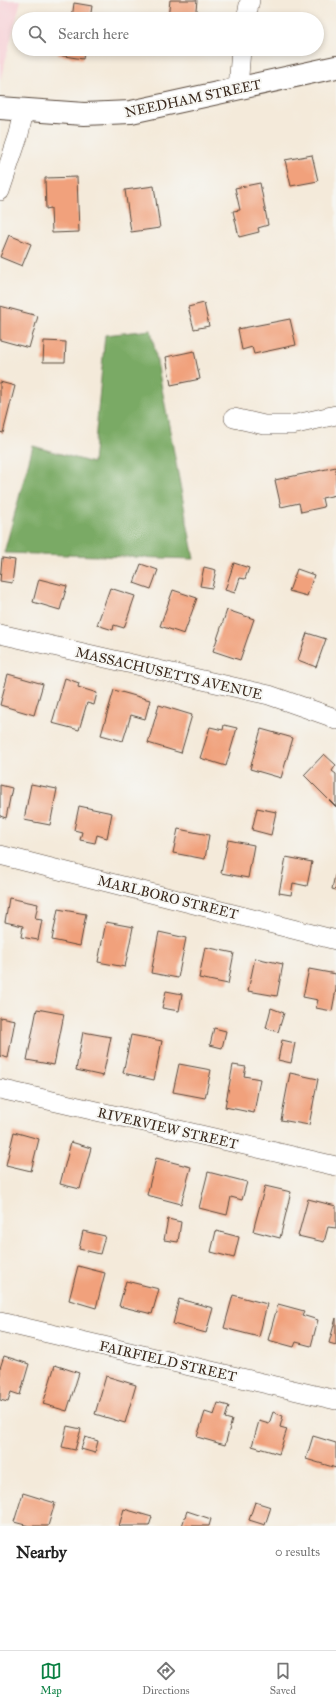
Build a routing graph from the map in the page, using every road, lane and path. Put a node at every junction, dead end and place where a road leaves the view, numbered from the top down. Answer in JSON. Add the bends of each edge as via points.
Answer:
{"nodes":[{"id":1,"x":250,"y":0,"type":"edge"},
{"id":2,"x":247,"y":12,"type":"edge"},
{"id":3,"x":240,"y":56,"type":"edge"},
{"id":4,"x":336,"y":67,"type":"edge"},
{"id":5,"x":238,"y":89,"type":"junction"},
{"id":6,"x":0,"y":108,"type":"edge"},
{"id":7,"x":24,"y":111,"type":"junction"},
{"id":8,"x":0,"y":191,"type":"edge"},
{"id":9,"x":336,"y":415,"type":"edge"},
{"id":10,"x":234,"y":418,"type":"dead end"},
{"id":11,"x":0,"y":634,"type":"edge"},
{"id":12,"x":336,"y":720,"type":"edge"},
{"id":13,"x":0,"y":855,"type":"edge"},
{"id":14,"x":336,"y":940,"type":"edge"},
{"id":15,"x":0,"y":1089,"type":"edge"},
{"id":16,"x":336,"y":1166,"type":"edge"},
{"id":17,"x":0,"y":1322,"type":"edge"},
{"id":18,"x":336,"y":1400,"type":"edge"}],
"edges":[{"from":1,"to":2,"type":"street"},
{"from":3,"to":5,"type":"street"},
{"from":4,"to":5,"type":"main road","name":"NEEDHAM STREET"},
{"from":5,"to":7,"type":"main road","name":"NEEDHAM STREET","via":[[131,112],[99,114]]},
{"from":6,"to":7,"type":"main road","name":"NEEDHAM STREET"},
{"from":7,"to":8,"type":"street"},
{"from":9,"to":10,"type":"street","via":[[292,425],[264,425]]},
{"from":11,"to":12,"type":"street","name":"MASSACHUSETTS AVENUE","via":[[269,695]]},
{"from":13,"to":14,"type":"street","name":"MARLBORO STREET"},
{"from":15,"to":16,"type":"street","name":"RIVERVIEW STREET"},
{"from":17,"to":18,"type":"street","name":"FAIRFIELD STREET"}]}
